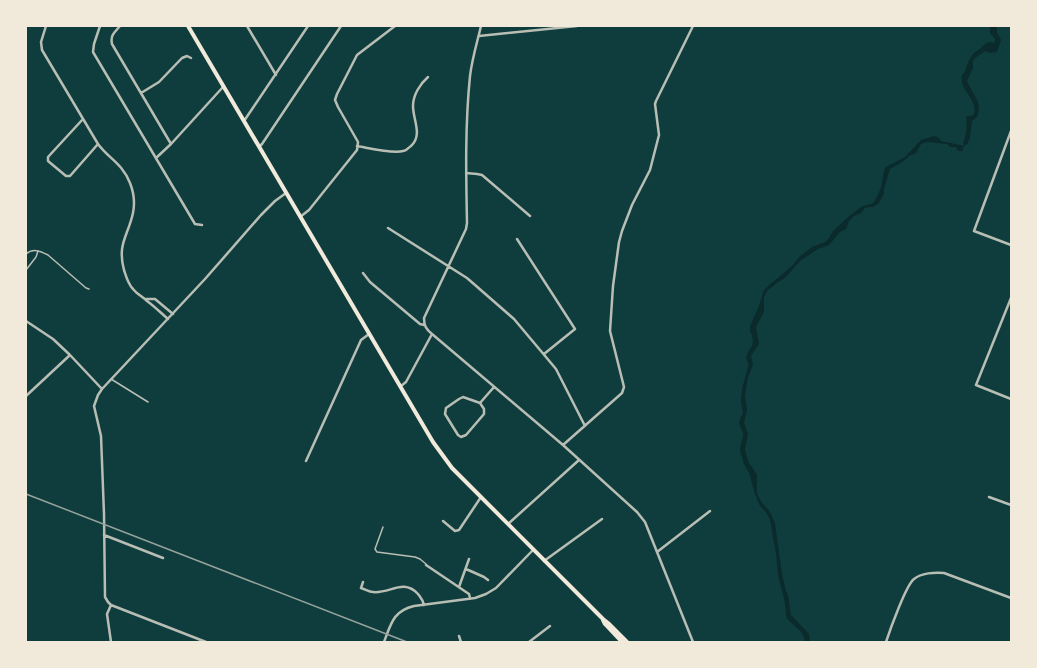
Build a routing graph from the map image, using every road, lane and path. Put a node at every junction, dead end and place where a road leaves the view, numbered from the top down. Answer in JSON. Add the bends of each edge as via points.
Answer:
{"nodes":[{"id":1,"x":46,"y":26,"type":"edge"},
{"id":2,"x":100,"y":26,"type":"edge"},
{"id":3,"x":120,"y":26,"type":"edge"},
{"id":4,"x":188,"y":26,"type":"edge"},
{"id":5,"x":247,"y":26,"type":"edge"},
{"id":6,"x":308,"y":26,"type":"edge"},
{"id":7,"x":341,"y":26,"type":"edge"},
{"id":8,"x":395,"y":26,"type":"edge"},
{"id":9,"x":481,"y":26,"type":"edge"},
{"id":10,"x":576,"y":26,"type":"edge"},
{"id":11,"x":693,"y":26,"type":"edge"},
{"id":12,"x":478,"y":36,"type":"junction"},
{"id":13,"x":191,"y":58,"type":"dead end"},
{"id":14,"x":276,"y":75,"type":"junction"},
{"id":15,"x":428,"y":77,"type":"dead end"},
{"id":16,"x":223,"y":87,"type":"junction"},
{"id":17,"x":141,"y":94,"type":"junction"},
{"id":18,"x":83,"y":119,"type":"junction"},
{"id":19,"x":244,"y":121,"type":"junction"},
{"id":20,"x":1011,"y":131,"type":"edge"},
{"id":21,"x":98,"y":144,"type":"junction"},
{"id":22,"x":171,"y":144,"type":"junction"},
{"id":23,"x":358,"y":146,"type":"junction"},
{"id":24,"x":259,"y":147,"type":"junction"},
{"id":25,"x":156,"y":158,"type":"junction"},
{"id":26,"x":466,"y":173,"type":"junction"},
{"id":27,"x":286,"y":193,"type":"junction"},
{"id":28,"x":300,"y":216,"type":"junction"},
{"id":29,"x":530,"y":216,"type":"dead end"},
{"id":30,"x":202,"y":225,"type":"dead end"},
{"id":31,"x":388,"y":228,"type":"dead end"},
{"id":32,"x":517,"y":239,"type":"dead end"},
{"id":33,"x":1011,"y":245,"type":"edge"},
{"id":34,"x":38,"y":251,"type":"junction"},
{"id":35,"x":26,"y":254,"type":"edge"},
{"id":36,"x":448,"y":266,"type":"junction"},
{"id":37,"x":26,"y":270,"type":"edge"},
{"id":38,"x":363,"y":273,"type":"dead end"},
{"id":39,"x":89,"y":289,"type":"dead end"},
{"id":40,"x":1011,"y":298,"type":"edge"},
{"id":41,"x":146,"y":299,"type":"junction"},
{"id":42,"x":173,"y":314,"type":"junction"},
{"id":43,"x":168,"y":319,"type":"junction"},
{"id":44,"x":26,"y":321,"type":"edge"},
{"id":45,"x":424,"y":325,"type":"junction"},
{"id":46,"x":369,"y":334,"type":"junction"},
{"id":47,"x":432,"y":334,"type":"junction"},
{"id":48,"x":544,"y":354,"type":"junction"},
{"id":49,"x":70,"y":355,"type":"junction"},
{"id":50,"x":111,"y":379,"type":"junction"},
{"id":51,"x":401,"y":386,"type":"junction"},
{"id":52,"x":494,"y":387,"type":"junction"},
{"id":53,"x":102,"y":389,"type":"junction"},
{"id":54,"x":26,"y":396,"type":"edge"},
{"id":55,"x":1011,"y":399,"type":"edge"},
{"id":56,"x":148,"y":402,"type":"dead end"},
{"id":57,"x":480,"y":403,"type":"junction"},
{"id":58,"x":585,"y":426,"type":"junction"},
{"id":59,"x":563,"y":446,"type":"junction"},
{"id":60,"x":579,"y":460,"type":"junction"},
{"id":61,"x":306,"y":461,"type":"dead end"},
{"id":62,"x":481,"y":497,"type":"junction"},
{"id":63,"x":989,"y":497,"type":"dead end"},
{"id":64,"x":1011,"y":505,"type":"edge"},
{"id":65,"x":710,"y":511,"type":"dead end"},
{"id":66,"x":602,"y":519,"type":"dead end"},
{"id":67,"x":443,"y":521,"type":"dead end"},
{"id":68,"x":508,"y":524,"type":"junction"},
{"id":69,"x":383,"y":527,"type":"dead end"},
{"id":70,"x":104,"y":535,"type":"junction"},
{"id":71,"x":534,"y":550,"type":"junction"},
{"id":72,"x":657,"y":552,"type":"junction"},
{"id":73,"x":163,"y":558,"type":"dead end"},
{"id":74,"x":469,"y":559,"type":"dead end"},
{"id":75,"x":544,"y":561,"type":"junction"},
{"id":76,"x":426,"y":565,"type":"joint"},
{"id":77,"x":466,"y":569,"type":"junction"},
{"id":78,"x":488,"y":580,"type":"dead end"},
{"id":79,"x":363,"y":582,"type":"dead end"},
{"id":80,"x":459,"y":587,"type":"junction"},
{"id":81,"x":470,"y":598,"type":"junction"},
{"id":82,"x":1011,"y":598,"type":"edge"},
{"id":83,"x":111,"y":605,"type":"junction"},
{"id":84,"x":424,"y":605,"type":"junction"},
{"id":85,"x":603,"y":620,"type":"junction"},
{"id":86,"x":550,"y":626,"type":"dead end"},
{"id":87,"x":459,"y":636,"type":"dead end"},
{"id":88,"x":111,"y":642,"type":"edge"},
{"id":89,"x":206,"y":642,"type":"edge"},
{"id":90,"x":384,"y":642,"type":"edge"},
{"id":91,"x":461,"y":642,"type":"edge"},
{"id":92,"x":529,"y":642,"type":"edge"},
{"id":93,"x":622,"y":642,"type":"edge"},
{"id":94,"x":628,"y":642,"type":"edge"},
{"id":95,"x":693,"y":642,"type":"edge"},
{"id":96,"x":886,"y":642,"type":"edge"}],
"edges":[{"from":1,"to":18,"type":"street","via":[[41,42],[42,50]]},
{"from":2,"to":25,"type":"street","via":[[93,52]]},
{"from":3,"to":17,"type":"street","via":[[112,34],[112,44]]},
{"from":4,"to":16,"type":"main road"},
{"from":5,"to":14,"type":"street"},
{"from":6,"to":14,"type":"street"},
{"from":7,"to":24,"type":"street"},
{"from":8,"to":23,"type":"street","via":[[357,55],[335,100]]},
{"from":9,"to":12,"type":"street"},
{"from":10,"to":12,"type":"street"},
{"from":11,"to":58,"type":"street","via":[[656,101],[659,135],[650,170],[632,205],[619,242],[610,331],[624,387],[622,393]]},
{"from":12,"to":26,"type":"street","via":[[470,76]]},
{"from":13,"to":17,"type":"street","via":[[182,58],[160,82]]},
{"from":14,"to":19,"type":"street"},
{"from":15,"to":23,"type":"street","via":[[415,94],[412,106],[417,136],[412,145],[405,151],[396,152]]},
{"from":16,"to":19,"type":"main road"},
{"from":16,"to":22,"type":"street"},
{"from":17,"to":22,"type":"street"},
{"from":18,"to":21,"type":"street"},
{"from":18,"to":21,"type":"street","via":[[48,157],[48,161],[66,176],[70,176]]},
{"from":19,"to":24,"type":"main road"},
{"from":20,"to":33,"type":"street","via":[[974,231]]},
{"from":21,"to":41,"type":"street","via":[[124,171],[134,196],[132,218],[122,247],[122,262],[132,288]]},
{"from":22,"to":25,"type":"street"},
{"from":23,"to":28,"type":"street","via":[[309,210]]},
{"from":24,"to":27,"type":"main road"},
{"from":25,"to":30,"type":"street","via":[[195,224]]},
{"from":26,"to":29,"type":"street","via":[[482,175]]},
{"from":26,"to":36,"type":"street","via":[[466,229]]},
{"from":27,"to":28,"type":"main road"},
{"from":27,"to":42,"type":"street","via":[[261,215]]},
{"from":28,"to":46,"type":"main road"},
{"from":31,"to":36,"type":"street"},
{"from":32,"to":48,"type":"street","via":[[575,329]]},
{"from":34,"to":35,"type":"lane","via":[[30,250]]},
{"from":34,"to":37,"type":"lane"},
{"from":34,"to":39,"type":"lane","via":[[48,255]]},
{"from":36,"to":45,"type":"street","via":[[424,318]]},
{"from":36,"to":48,"type":"street","via":[[467,278],[514,318]]},
{"from":38,"to":45,"type":"street","via":[[370,282]]},
{"from":40,"to":55,"type":"street","via":[[976,385]]},
{"from":41,"to":42,"type":"street","via":[[155,299]]},
{"from":41,"to":43,"type":"street"},
{"from":42,"to":43,"type":"street"},
{"from":43,"to":50,"type":"street"},
{"from":44,"to":49,"type":"street","via":[[54,339]]},
{"from":45,"to":47,"type":"street"},
{"from":46,"to":51,"type":"main road"},
{"from":46,"to":61,"type":"street","via":[[361,340]]},
{"from":47,"to":51,"type":"street","via":[[406,382]]},
{"from":47,"to":52,"type":"street"},
{"from":48,"to":58,"type":"street","via":[[556,369]]},
{"from":49,"to":53,"type":"street"},
{"from":49,"to":54,"type":"street"},
{"from":50,"to":53,"type":"street"},
{"from":50,"to":56,"type":"lane"},
{"from":51,"to":62,"type":"main road","via":[[442,455]]},
{"from":52,"to":57,"type":"street"},
{"from":52,"to":59,"type":"street"},
{"from":53,"to":70,"type":"street","via":[[94,406],[101,436]]},
{"from":57,"to":57,"type":"street","via":[[463,397],[446,408],[445,414],[461,437],[466,435],[484,414]]},
{"from":58,"to":59,"type":"street"},
{"from":59,"to":60,"type":"street"},
{"from":60,"to":68,"type":"street"},
{"from":60,"to":72,"type":"street","via":[[637,512],[645,522]]},
{"from":62,"to":67,"type":"street","via":[[459,530],[455,531]]},
{"from":62,"to":68,"type":"main road"},
{"from":63,"to":64,"type":"street"},
{"from":65,"to":72,"type":"street"},
{"from":66,"to":75,"type":"street"},
{"from":68,"to":71,"type":"main road"},
{"from":69,"to":76,"type":"lane","via":[[375,549],[377,552],[415,557]]},
{"from":70,"to":73,"type":"street"},
{"from":70,"to":83,"type":"street","via":[[105,597]]},
{"from":71,"to":75,"type":"main road"},
{"from":71,"to":81,"type":"street","via":[[496,588],[486,594]]},
{"from":72,"to":95,"type":"street"},
{"from":74,"to":77,"type":"street"},
{"from":75,"to":85,"type":"main road"},
{"from":76,"to":80,"type":"street"},
{"from":77,"to":78,"type":"street"},
{"from":77,"to":80,"type":"street"},
{"from":79,"to":84,"type":"street","via":[[361,588],[373,592],[403,586],[415,591]]},
{"from":80,"to":81,"type":"street","via":[[469,594]]},
{"from":81,"to":84,"type":"street"},
{"from":82,"to":96,"type":"street","via":[[944,573],[919,576],[913,580],[906,593]]},
{"from":83,"to":88,"type":"street","via":[[107,614]]},
{"from":83,"to":89,"type":"street"},
{"from":84,"to":90,"type":"street","via":[[406,608],[400,612]]},
{"from":85,"to":93,"type":"main road"},
{"from":85,"to":94,"type":"main road"},
{"from":86,"to":92,"type":"street"},
{"from":87,"to":91,"type":"street"}]}
